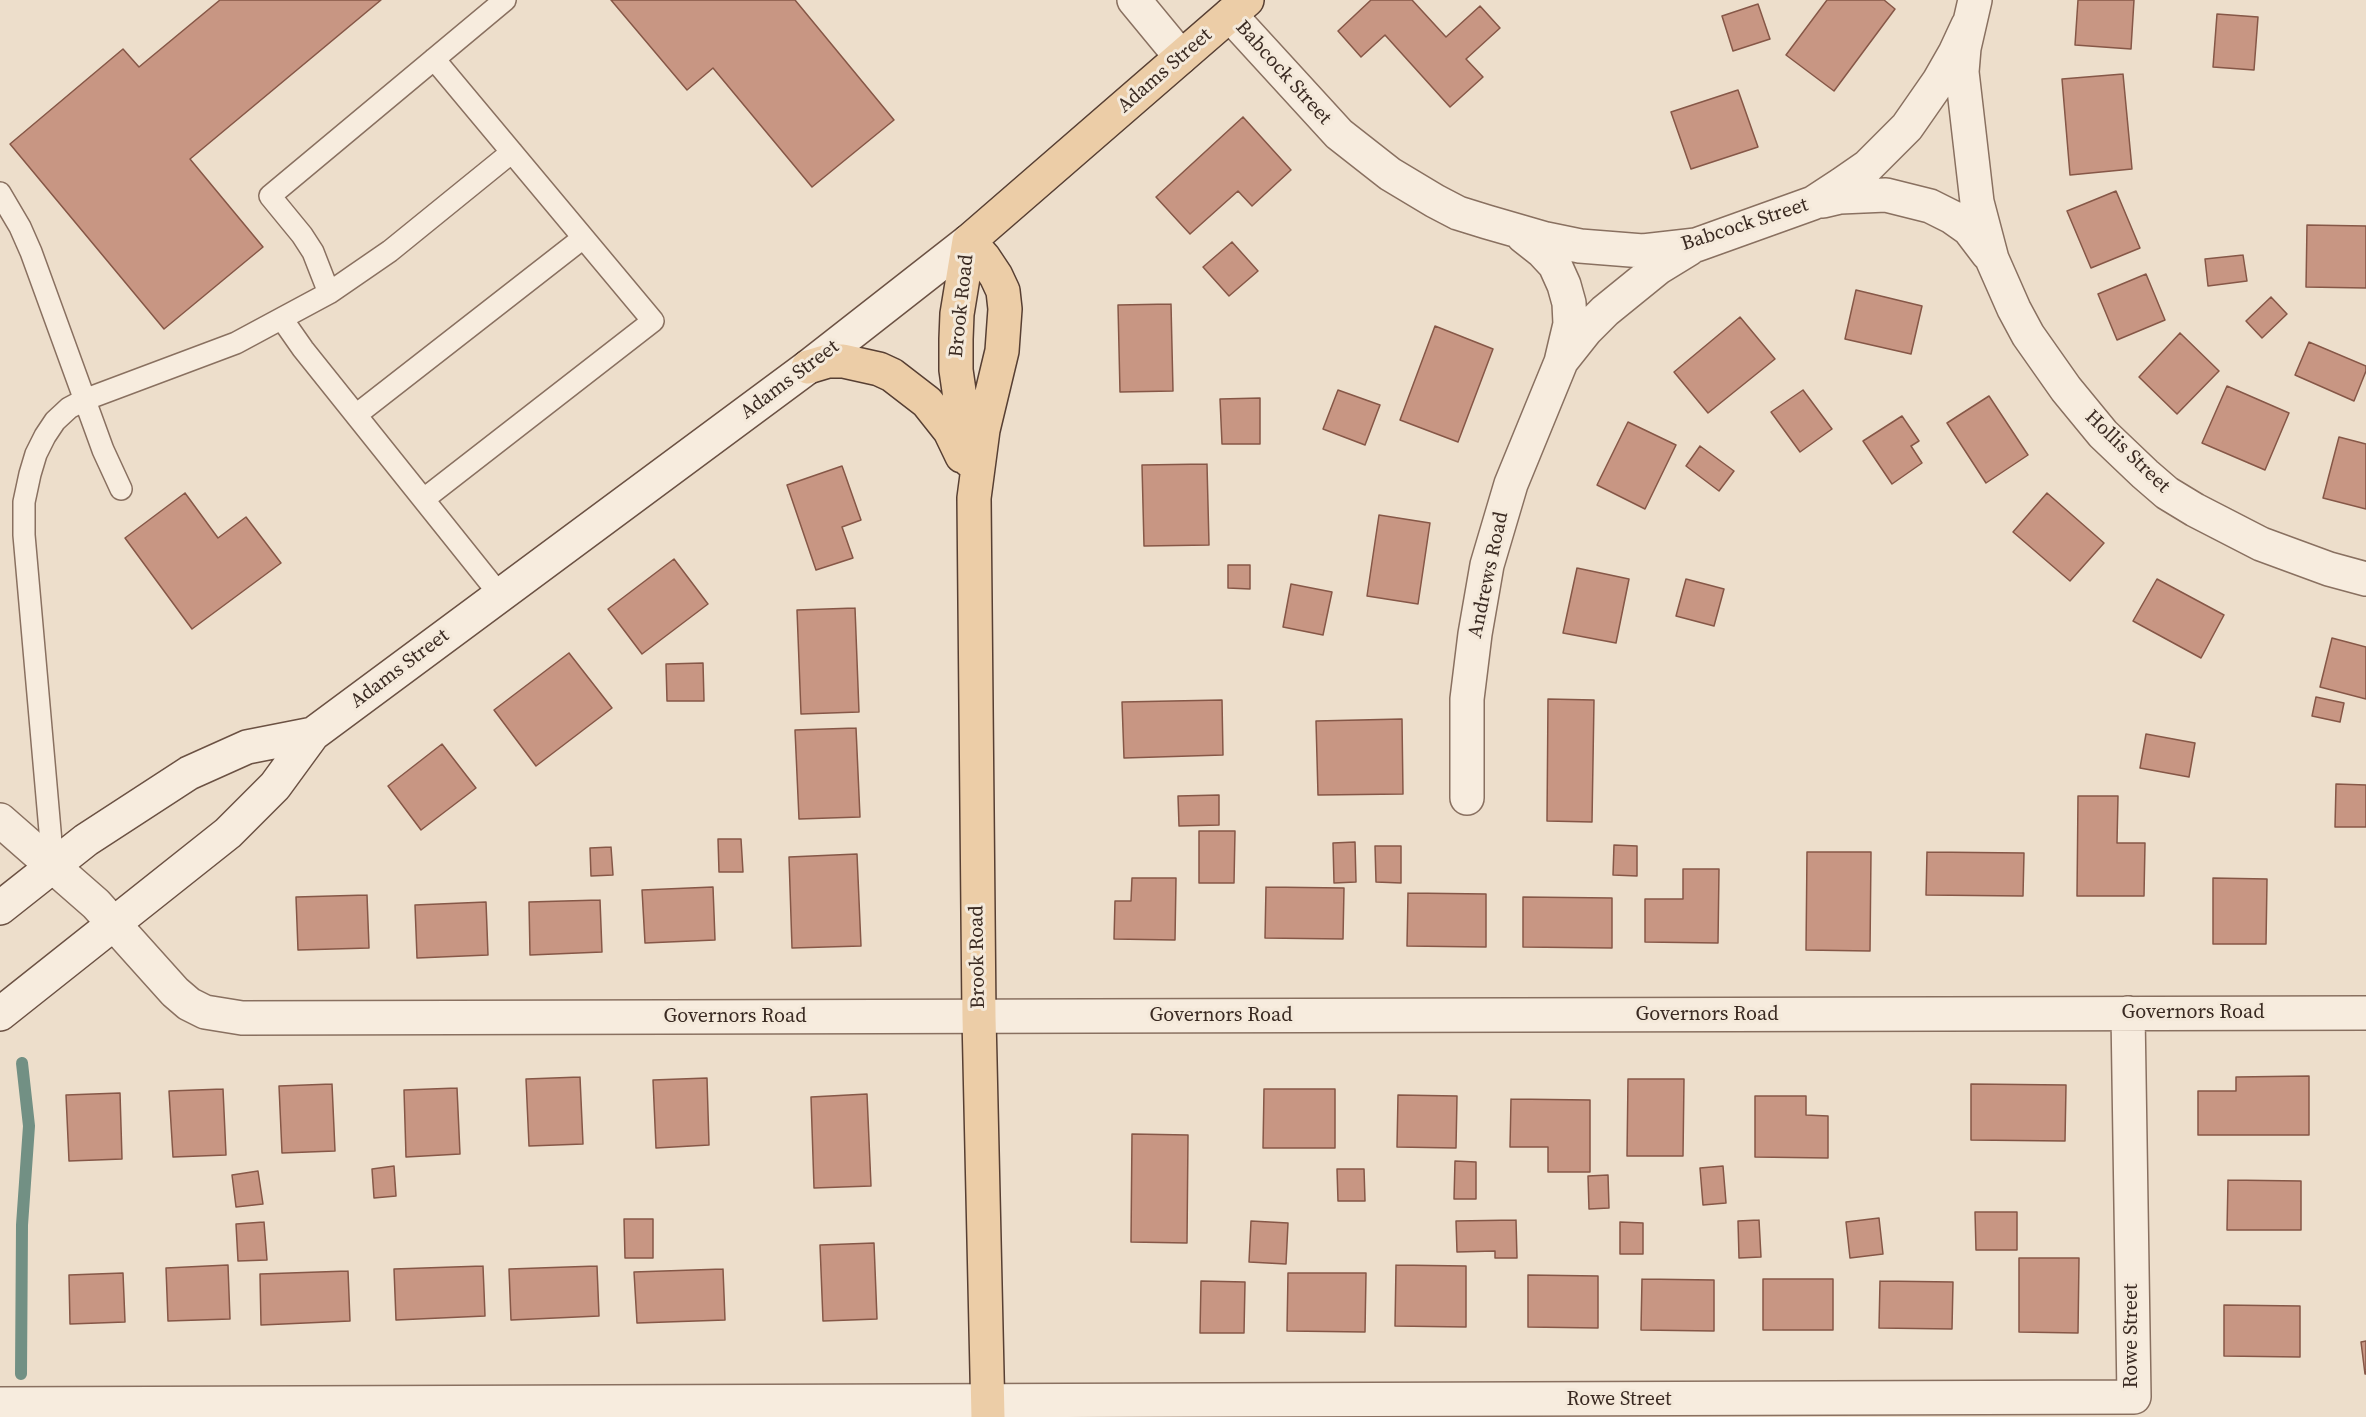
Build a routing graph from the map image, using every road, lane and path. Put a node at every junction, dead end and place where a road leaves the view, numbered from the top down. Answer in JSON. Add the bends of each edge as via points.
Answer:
{"nodes":[{"id":1,"x":505,"y":0,"type":"edge"},
{"id":2,"x":1134,"y":0,"type":"edge"},
{"id":3,"x":1239,"y":8,"type":"edge"},
{"id":4,"x":1971,"y":12,"type":"edge"},
{"id":5,"x":1181,"y":57,"type":"junction"},
{"id":6,"x":434,"y":59,"type":"junction"},
{"id":7,"x":512,"y":152,"type":"junction"},
{"id":8,"x":0,"y":194,"type":"edge"},
{"id":9,"x":1813,"y":203,"type":"junction"},
{"id":10,"x":1513,"y":230,"type":"junction"},
{"id":11,"x":583,"y":238,"type":"junction"},
{"id":12,"x":969,"y":240,"type":"junction"},
{"id":13,"x":1696,"y":245,"type":"junction"},
{"id":14,"x":1992,"y":259,"type":"junction"},
{"id":15,"x":329,"y":293,"type":"junction"},
{"id":16,"x":282,"y":319,"type":"junction"},
{"id":17,"x":1561,"y":363,"type":"junction"},
{"id":18,"x":808,"y":367,"type":"junction"},
{"id":19,"x":84,"y":400,"type":"junction"},
{"id":20,"x":356,"y":415,"type":"junction"},
{"id":21,"x":121,"y":489,"type":"dead end"},
{"id":22,"x":974,"y":498,"type":"junction"},
{"id":23,"x":424,"y":499,"type":"junction"},
{"id":24,"x":2366,"y":579,"type":"edge"},
{"id":25,"x":500,"y":595,"type":"junction"},
{"id":26,"x":313,"y":734,"type":"junction"},
{"id":27,"x":1467,"y":798,"type":"dead end"},
{"id":28,"x":0,"y":820,"type":"edge"},
{"id":29,"x":53,"y":864,"type":"junction"},
{"id":30,"x":2,"y":903,"type":"edge"},
{"id":31,"x":114,"y":922,"type":"junction"},
{"id":32,"x":2128,"y":1013,"type":"junction"},
{"id":33,"x":2366,"y":1013,"type":"edge"},
{"id":34,"x":0,"y":1014,"type":"edge"},
{"id":35,"x":979,"y":1017,"type":"junction"},
{"id":36,"x":0,"y":1404,"type":"edge"},
{"id":37,"x":987,"y":1410,"type":"edge"}],
"edges":[{"from":1,"to":6,"type":"lane"},
{"from":2,"to":5,"type":"street"},
{"from":3,"to":5,"type":"main road","name":"Adams Street"},
{"from":3,"to":10,"type":"street","name":"Babcock Street","via":[[1317,112],[1365,156],[1458,213]]},
{"from":4,"to":9,"type":"street","name":"Babcock Street","via":[[1939,81],[1907,127],[1868,166]]},
{"from":4,"to":14,"type":"street","name":"Hollis Street","via":[[1963,64],[1964,98],[1977,202]]},
{"from":5,"to":12,"type":"main road","name":"Adams Street"},
{"from":6,"to":7,"type":"lane"},
{"from":6,"to":15,"type":"lane","via":[[270,196],[313,252]]},
{"from":7,"to":11,"type":"lane"},
{"from":7,"to":15,"type":"lane","via":[[390,251]]},
{"from":8,"to":19,"type":"lane","via":[[31,252]]},
{"from":9,"to":13,"type":"street","name":"Babcock Street"},
{"from":9,"to":14,"type":"street","name":"Hollis Street","via":[[1886,195],[1930,206],[1969,230]]},
{"from":10,"to":13,"type":"street","name":"Babcock Street","via":[[1580,246],[1615,249]]},
{"from":10,"to":17,"type":"street","name":"Andrews Road","via":[[1531,240],[1555,265],[1564,285],[1570,324]]},
{"from":11,"to":20,"type":"lane"},
{"from":11,"to":23,"type":"lane","via":[[652,321]]},
{"from":12,"to":18,"type":"street","name":"Adams Street"},
{"from":12,"to":22,"type":"main road","name":"Brook Road","via":[[957,314],[956,367]]},
{"from":12,"to":22,"type":"main road","name":"Brook Road","via":[[996,276],[1005,309],[1002,351],[982,430]]},
{"from":13,"to":17,"type":"street","name":"Andrews Road","via":[[1658,268],[1605,311]]},
{"from":14,"to":24,"type":"street","name":"Hollis Street","via":[[2028,335],[2054,372],[2103,434],[2167,493],[2261,544]]},
{"from":15,"to":16,"type":"lane"},
{"from":16,"to":19,"type":"lane","via":[[236,343]]},
{"from":16,"to":20,"type":"lane"},
{"from":17,"to":27,"type":"street","name":"Andrews Road","via":[[1511,484],[1487,565],[1467,699]]},
{"from":18,"to":22,"type":"main road","via":[[843,361],[861,364],[879,369],[911,388],[950,431],[967,468]]},
{"from":18,"to":25,"type":"street","name":"Adams Street"},
{"from":19,"to":21,"type":"lane"},
{"from":19,"to":29,"type":"lane","via":[[69,408],[45,436],[36,454],[24,502]]},
{"from":20,"to":23,"type":"lane"},
{"from":22,"to":35,"type":"main road","name":"Brook Road"},
{"from":23,"to":25,"type":"lane"},
{"from":25,"to":26,"type":"street","name":"Adams Street"},
{"from":26,"to":29,"type":"street","name":"Adams Street","via":[[247,747],[189,773]]},
{"from":26,"to":31,"type":"street","name":"Adams Street","via":[[253,810]]},
{"from":28,"to":29,"type":"street","name":"Governors Road"},
{"from":29,"to":30,"type":"street","name":"Adams Street"},
{"from":29,"to":31,"type":"street","name":"Governors Road"},
{"from":31,"to":34,"type":"street","name":"Adams Street"},
{"from":31,"to":35,"type":"street","name":"Governors Road","via":[[175,992],[189,1004],[222,1016]]},
{"from":32,"to":33,"type":"street","name":"Governors Road"},
{"from":32,"to":35,"type":"street","name":"Governors Road"},
{"from":32,"to":37,"type":"street","name":"Rowe Street","via":[[2134,1397]]},
{"from":35,"to":37,"type":"main road","name":"Brook Road"},
{"from":36,"to":37,"type":"street","name":"Rowe Street"}]}
